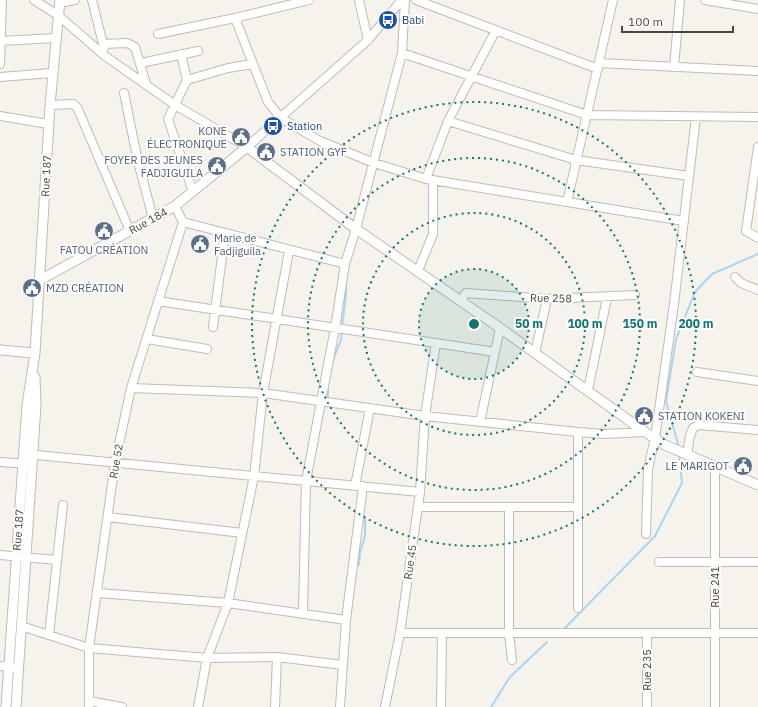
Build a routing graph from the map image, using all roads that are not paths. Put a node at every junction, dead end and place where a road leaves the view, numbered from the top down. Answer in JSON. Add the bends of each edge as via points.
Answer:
{"nodes":[{"id":1,"x":2,"y":0,"type":"edge"},
{"id":2,"x":34,"y":0,"type":"edge"},
{"id":3,"x":74,"y":0,"type":"edge"},
{"id":4,"x":92,"y":0,"type":"edge"},
{"id":5,"x":309,"y":0,"type":"edge"},
{"id":6,"x":359,"y":0,"type":"edge"},
{"id":7,"x":404,"y":0,"type":"edge"},
{"id":8,"x":416,"y":0,"type":"edge"},
{"id":9,"x":614,"y":0,"type":"edge"},
{"id":10,"x":680,"y":0,"type":"edge"},
{"id":11,"x":705,"y":0,"type":"edge"},
{"id":12,"x":60,"y":2,"type":"edge"},
{"id":13,"x":758,"y":9,"type":"edge"},
{"id":14,"x":59,"y":16,"type":"junction"},
{"id":15,"x":235,"y":18,"type":"junction"},
{"id":16,"x":496,"y":30,"type":"junction"},
{"id":17,"x":158,"y":34,"type":"dead end"},
{"id":18,"x":56,"y":38,"type":"junction"},
{"id":19,"x":368,"y":40,"type":"junction"},
{"id":20,"x":1,"y":41,"type":"edge"},
{"id":21,"x":103,"y":44,"type":"junction"},
{"id":22,"x":198,"y":51,"type":"dead end"},
{"id":23,"x":402,"y":53,"type":"junction"},
{"id":24,"x":181,"y":54,"type":"junction"},
{"id":25,"x":105,"y":56,"type":"junction"},
{"id":26,"x":141,"y":63,"type":"junction"},
{"id":27,"x":0,"y":64,"type":"edge"},
{"id":28,"x":253,"y":64,"type":"junction"},
{"id":29,"x":598,"y":66,"type":"junction"},
{"id":30,"x":674,"y":67,"type":"junction"},
{"id":31,"x":758,"y":71,"type":"edge"},
{"id":32,"x":52,"y":73,"type":"junction"},
{"id":33,"x":472,"y":76,"type":"junction"},
{"id":34,"x":0,"y":77,"type":"edge"},
{"id":35,"x":187,"y":80,"type":"junction"},
{"id":36,"x":146,"y":84,"type":"junction"},
{"id":37,"x":124,"y":93,"type":"dead end"},
{"id":38,"x":50,"y":105,"type":"junction"},
{"id":39,"x":175,"y":105,"type":"junction"},
{"id":40,"x":587,"y":115,"type":"junction"},
{"id":41,"x":0,"y":116,"type":"edge"},
{"id":42,"x":696,"y":117,"type":"junction"},
{"id":43,"x":758,"y":117,"type":"edge"},
{"id":44,"x":281,"y":118,"type":"junction"},
{"id":45,"x":448,"y":121,"type":"junction"},
{"id":46,"x":48,"y":124,"type":"junction"},
{"id":47,"x":247,"y":147,"type":"junction"},
{"id":48,"x":758,"y":147,"type":"edge"},
{"id":49,"x":576,"y":160,"type":"junction"},
{"id":50,"x":374,"y":162,"type":"junction"},
{"id":51,"x":689,"y":176,"type":"junction"},
{"id":52,"x":430,"y":180,"type":"junction"},
{"id":53,"x":193,"y":192,"type":"junction"},
{"id":54,"x":567,"y":202,"type":"junction"},
{"id":55,"x":175,"y":206,"type":"junction"},
{"id":56,"x":153,"y":218,"type":"junction"},
{"id":57,"x":684,"y":221,"type":"junction"},
{"id":58,"x":183,"y":222,"type":"junction"},
{"id":59,"x":356,"y":229,"type":"junction"},
{"id":60,"x":130,"y":231,"type":"junction"},
{"id":61,"x":225,"y":233,"type":"junction"},
{"id":62,"x":758,"y":238,"type":"edge"},
{"id":63,"x":289,"y":251,"type":"junction"},
{"id":64,"x":345,"y":264,"type":"junction"},
{"id":65,"x":418,"y":271,"type":"junction"},
{"id":66,"x":735,"y":277,"type":"dead end"},
{"id":67,"x":40,"y":280,"type":"junction"},
{"id":68,"x":758,"y":290,"type":"edge"},
{"id":69,"x":635,"y":295,"type":"dead end"},
{"id":70,"x":464,"y":297,"type":"junction"},
{"id":71,"x":607,"y":298,"type":"junction"},
{"id":72,"x":547,"y":299,"type":"junction"},
{"id":73,"x":158,"y":301,"type":"junction"},
{"id":74,"x":216,"y":310,"type":"junction"},
{"id":75,"x":276,"y":319,"type":"junction"},
{"id":76,"x":213,"y":327,"type":"dead end"},
{"id":77,"x":335,"y":328,"type":"junction"},
{"id":78,"x":500,"y":328,"type":"junction"},
{"id":79,"x":147,"y":339,"type":"junction"},
{"id":80,"x":436,"y":343,"type":"junction"},
{"id":81,"x":207,"y":349,"type":"dead end"},
{"id":82,"x":0,"y":350,"type":"edge"},
{"id":83,"x":495,"y":352,"type":"junction"},
{"id":84,"x":35,"y":353,"type":"junction"},
{"id":85,"x":535,"y":353,"type":"junction"},
{"id":86,"x":697,"y":372,"type":"dead end"},
{"id":87,"x":758,"y":381,"type":"edge"},
{"id":88,"x":131,"y":388,"type":"junction"},
{"id":89,"x":588,"y":390,"type":"junction"},
{"id":90,"x":263,"y":393,"type":"junction"},
{"id":91,"x":321,"y":401,"type":"junction"},
{"id":92,"x":370,"y":408,"type":"junction"},
{"id":93,"x":425,"y":416,"type":"junction"},
{"id":94,"x":480,"y":422,"type":"junction"},
{"id":95,"x":758,"y":430,"type":"edge"},
{"id":96,"x":578,"y":432,"type":"junction"},
{"id":97,"x":645,"y":432,"type":"junction"},
{"id":98,"x":655,"y":438,"type":"junction"},
{"id":99,"x":687,"y":455,"type":"junction"},
{"id":100,"x":28,"y":459,"type":"junction"},
{"id":101,"x":0,"y":462,"type":"edge"},
{"id":102,"x":115,"y":463,"type":"junction"},
{"id":103,"x":715,"y":467,"type":"junction"},
{"id":104,"x":254,"y":476,"type":"junction"},
{"id":105,"x":306,"y":481,"type":"junction"},
{"id":106,"x":758,"y":485,"type":"edge"},
{"id":107,"x":359,"y":486,"type":"junction"},
{"id":108,"x":420,"y":492,"type":"junction"},
{"id":109,"x":63,"y":505,"type":"dead end"},
{"id":110,"x":418,"y":507,"type":"junction"},
{"id":111,"x":509,"y":507,"type":"junction"},
{"id":112,"x":578,"y":507,"type":"junction"},
{"id":113,"x":108,"y":517,"type":"junction"},
{"id":114,"x":242,"y":533,"type":"junction"},
{"id":115,"x":646,"y":534,"type":"dead end"},
{"id":116,"x":0,"y":555,"type":"edge"},
{"id":117,"x":21,"y":556,"type":"junction"},
{"id":118,"x":57,"y":560,"type":"junction"},
{"id":119,"x":658,"y":562,"type":"dead end"},
{"id":120,"x":715,"y":562,"type":"junction"},
{"id":121,"x":758,"y":562,"type":"edge"},
{"id":122,"x":98,"y":593,"type":"junction"},
{"id":123,"x":228,"y":603,"type":"junction"},
{"id":124,"x":578,"y":608,"type":"dead end"},
{"id":125,"x":303,"y":612,"type":"junction"},
{"id":126,"x":346,"y":620,"type":"junction"},
{"id":127,"x":21,"y":626,"type":"junction"},
{"id":128,"x":400,"y":633,"type":"junction"},
{"id":129,"x":442,"y":633,"type":"junction"},
{"id":130,"x":509,"y":633,"type":"junction"},
{"id":131,"x":647,"y":633,"type":"junction"},
{"id":132,"x":715,"y":633,"type":"junction"},
{"id":133,"x":758,"y":634,"type":"edge"},
{"id":134,"x":49,"y":635,"type":"junction"},
{"id":135,"x":90,"y":648,"type":"junction"},
{"id":136,"x":277,"y":657,"type":"junction"},
{"id":137,"x":207,"y":658,"type":"junction"},
{"id":138,"x":512,"y":660,"type":"dead end"},
{"id":139,"x":343,"y":665,"type":"junction"},
{"id":140,"x":4,"y":666,"type":"edge"},
{"id":141,"x":18,"y":668,"type":"junction"},
{"id":142,"x":89,"y":704,"type":"edge"},
{"id":143,"x":6,"y":707,"type":"edge"},
{"id":144,"x":16,"y":707,"type":"edge"},
{"id":145,"x":122,"y":707,"type":"edge"},
{"id":146,"x":198,"y":707,"type":"edge"},
{"id":147,"x":275,"y":707,"type":"edge"},
{"id":148,"x":340,"y":707,"type":"edge"},
{"id":149,"x":385,"y":707,"type":"edge"},
{"id":150,"x":441,"y":707,"type":"edge"},
{"id":151,"x":647,"y":707,"type":"edge"},
{"id":152,"x":715,"y":707,"type":"edge"}],
"edges":[{"from":1,"to":20,"type":"street"},
{"from":2,"to":14,"type":"street"},
{"from":3,"to":12,"type":"street"},
{"from":4,"to":21,"type":"street"},
{"from":5,"to":15,"type":"street"},
{"from":6,"to":19,"type":"street"},
{"from":7,"to":19,"type":"street"},
{"from":7,"to":23,"type":"street"},
{"from":8,"to":16,"type":"street"},
{"from":9,"to":29,"type":"street"},
{"from":10,"to":30,"type":"street"},
{"from":11,"to":13,"type":"street"},
{"from":12,"to":14,"type":"street","name":"Rue 187"},
{"from":14,"to":18,"type":"street","name":"Rue 187"},
{"from":14,"to":25,"type":"street"},
{"from":15,"to":17,"type":"street"},
{"from":15,"to":28,"type":"street"},
{"from":16,"to":29,"type":"street"},
{"from":16,"to":33,"type":"street"},
{"from":18,"to":20,"type":"street"},
{"from":18,"to":32,"type":"street","name":"Rue 187"},
{"from":19,"to":44,"type":"street"},
{"from":20,"to":27,"type":"street"},
{"from":21,"to":25,"type":"street"},
{"from":21,"to":26,"type":"street","via":[[131,44],[135,47]]},
{"from":22,"to":24,"type":"street"},
{"from":23,"to":33,"type":"street"},
{"from":23,"to":50,"type":"street"},
{"from":24,"to":26,"type":"street"},
{"from":24,"to":35,"type":"street"},
{"from":25,"to":36,"type":"street"},
{"from":26,"to":36,"type":"street"},
{"from":28,"to":35,"type":"street","via":[[228,68]]},
{"from":28,"to":44,"type":"street","via":[[268,102]]},
{"from":29,"to":30,"type":"street"},
{"from":29,"to":40,"type":"street"},
{"from":30,"to":31,"type":"street"},
{"from":32,"to":34,"type":"street"},
{"from":32,"to":38,"type":"street","name":"Rue 187"},
{"from":33,"to":40,"type":"street"},
{"from":33,"to":45,"type":"street"},
{"from":35,"to":39,"type":"street"},
{"from":36,"to":39,"type":"street"},
{"from":37,"to":56,"type":"street"},
{"from":38,"to":46,"type":"street","name":"Rue 187"},
{"from":38,"to":60,"type":"street","via":[[73,104],[77,107]]},
{"from":39,"to":47,"type":"street"},
{"from":39,"to":53,"type":"street","via":[[168,118]]},
{"from":40,"to":42,"type":"street"},
{"from":40,"to":49,"type":"street"},
{"from":41,"to":46,"type":"street"},
{"from":42,"to":43,"type":"street"},
{"from":42,"to":51,"type":"street"},
{"from":44,"to":47,"type":"street"},
{"from":44,"to":50,"type":"street","via":[[320,141]]},
{"from":45,"to":49,"type":"street"},
{"from":45,"to":52,"type":"street"},
{"from":46,"to":67,"type":"street","name":"Rue 187"},
{"from":47,"to":53,"type":"street","name":"Rue 184"},
{"from":47,"to":59,"type":"street"},
{"from":48,"to":62,"type":"street","via":[[746,231]]},
{"from":49,"to":51,"type":"street"},
{"from":49,"to":54,"type":"street"},
{"from":50,"to":52,"type":"street"},
{"from":50,"to":59,"type":"street"},
{"from":51,"to":57,"type":"street"},
{"from":52,"to":54,"type":"street"},
{"from":52,"to":65,"type":"street","via":[[433,234]]},
{"from":53,"to":55,"type":"street","name":"Rue 184"},
{"from":54,"to":57,"type":"street"},
{"from":55,"to":56,"type":"street","name":"Rue 184"},
{"from":55,"to":58,"type":"street"},
{"from":56,"to":60,"type":"street","name":"Rue 184"},
{"from":57,"to":98,"type":"street"},
{"from":58,"to":61,"type":"street"},
{"from":58,"to":73,"type":"street","name":"Rue 52"},
{"from":59,"to":64,"type":"street"},
{"from":59,"to":65,"type":"street"},
{"from":60,"to":67,"type":"street","name":"Rue 184"},
{"from":61,"to":63,"type":"street"},
{"from":61,"to":74,"type":"street"},
{"from":63,"to":64,"type":"street"},
{"from":63,"to":75,"type":"street"},
{"from":64,"to":77,"type":"street"},
{"from":65,"to":70,"type":"street"},
{"from":66,"to":68,"type":"street","via":[[741,283]]},
{"from":67,"to":84,"type":"street","name":"Rue 187"},
{"from":69,"to":71,"type":"street","name":"Rue 258"},
{"from":70,"to":72,"type":"street","name":"Rue 258"},
{"from":70,"to":78,"type":"street"},
{"from":71,"to":72,"type":"street","name":"Rue 258"},
{"from":71,"to":89,"type":"street"},
{"from":72,"to":85,"type":"street"},
{"from":73,"to":74,"type":"street"},
{"from":73,"to":79,"type":"street","name":"Rue 52"},
{"from":74,"to":75,"type":"street"},
{"from":74,"to":76,"type":"street"},
{"from":75,"to":77,"type":"street"},
{"from":75,"to":90,"type":"street"},
{"from":77,"to":80,"type":"street"},
{"from":77,"to":91,"type":"street"},
{"from":78,"to":83,"type":"street"},
{"from":78,"to":85,"type":"street"},
{"from":79,"to":81,"type":"street"},
{"from":79,"to":88,"type":"street","name":"Rue 52"},
{"from":80,"to":83,"type":"street"},
{"from":80,"to":93,"type":"street","name":"Rue 45"},
{"from":82,"to":84,"type":"street"},
{"from":83,"to":94,"type":"street"},
{"from":84,"to":100,"type":"street","name":"Rue 187","via":[[36,405]]},
{"from":85,"to":89,"type":"street"},
{"from":86,"to":87,"type":"street"},
{"from":88,"to":90,"type":"street"},
{"from":88,"to":102,"type":"street","name":"Rue 52"},
{"from":89,"to":97,"type":"street"},
{"from":90,"to":91,"type":"street"},
{"from":90,"to":104,"type":"street"},
{"from":91,"to":92,"type":"street"},
{"from":91,"to":105,"type":"street"},
{"from":92,"to":93,"type":"street"},
{"from":92,"to":107,"type":"street"},
{"from":93,"to":94,"type":"street"},
{"from":93,"to":108,"type":"street","name":"Rue 45"},
{"from":94,"to":96,"type":"street"},
{"from":95,"to":99,"type":"street","via":[[699,425],[693,428]]},
{"from":96,"to":97,"type":"street"},
{"from":96,"to":112,"type":"street"},
{"from":97,"to":98,"type":"street"},
{"from":98,"to":99,"type":"street"},
{"from":98,"to":115,"type":"street","via":[[648,469]]},
{"from":99,"to":103,"type":"street"},
{"from":100,"to":101,"type":"street"},
{"from":100,"to":102,"type":"street"},
{"from":100,"to":117,"type":"street","name":"Rue 187"},
{"from":102,"to":104,"type":"street"},
{"from":102,"to":113,"type":"street","name":"Rue 52"},
{"from":103,"to":106,"type":"street"},
{"from":103,"to":120,"type":"street","name":"Rue 241"},
{"from":104,"to":105,"type":"street"},
{"from":104,"to":114,"type":"street"},
{"from":105,"to":107,"type":"street"},
{"from":105,"to":125,"type":"street"},
{"from":107,"to":108,"type":"street"},
{"from":107,"to":126,"type":"street"},
{"from":108,"to":110,"type":"street","name":"Rue 45"},
{"from":109,"to":118,"type":"street"},
{"from":110,"to":111,"type":"street"},
{"from":110,"to":128,"type":"street","name":"Rue 45"},
{"from":111,"to":112,"type":"street"},
{"from":111,"to":130,"type":"street"},
{"from":112,"to":124,"type":"street"},
{"from":113,"to":114,"type":"street"},
{"from":113,"to":122,"type":"street","name":"Rue 52"},
{"from":114,"to":123,"type":"street"},
{"from":116,"to":117,"type":"street"},
{"from":117,"to":118,"type":"street"},
{"from":117,"to":127,"type":"street","name":"Rue 187"},
{"from":117,"to":140,"type":"street","name":"Rue 187"},
{"from":118,"to":134,"type":"street"},
{"from":119,"to":120,"type":"street"},
{"from":120,"to":121,"type":"street"},
{"from":120,"to":132,"type":"street","name":"Rue 241"},
{"from":122,"to":123,"type":"street"},
{"from":122,"to":135,"type":"street","name":"Rue 52"},
{"from":123,"to":125,"type":"street"},
{"from":123,"to":137,"type":"street"},
{"from":125,"to":126,"type":"street"},
{"from":126,"to":139,"type":"street"},
{"from":127,"to":134,"type":"street"},
{"from":127,"to":141,"type":"street","name":"Rue 187"},
{"from":128,"to":129,"type":"street"},
{"from":128,"to":149,"type":"street","name":"Rue 45"},
{"from":129,"to":130,"type":"street"},
{"from":129,"to":150,"type":"street"},
{"from":130,"to":131,"type":"street"},
{"from":130,"to":138,"type":"street"},
{"from":131,"to":132,"type":"street"},
{"from":131,"to":151,"type":"street","name":"Rue 235"},
{"from":132,"to":133,"type":"street"},
{"from":132,"to":152,"type":"street","name":"Rue 241"},
{"from":134,"to":135,"type":"street"},
{"from":135,"to":137,"type":"street"},
{"from":135,"to":142,"type":"street","name":"Rue 52"},
{"from":136,"to":137,"type":"street"},
{"from":136,"to":139,"type":"street"},
{"from":136,"to":147,"type":"street"},
{"from":137,"to":146,"type":"street"},
{"from":139,"to":148,"type":"street"},
{"from":140,"to":141,"type":"street"},
{"from":140,"to":143,"type":"street","name":"Rue 187"},
{"from":141,"to":144,"type":"street","name":"Rue 187"},
{"from":142,"to":145,"type":"street"}]}
